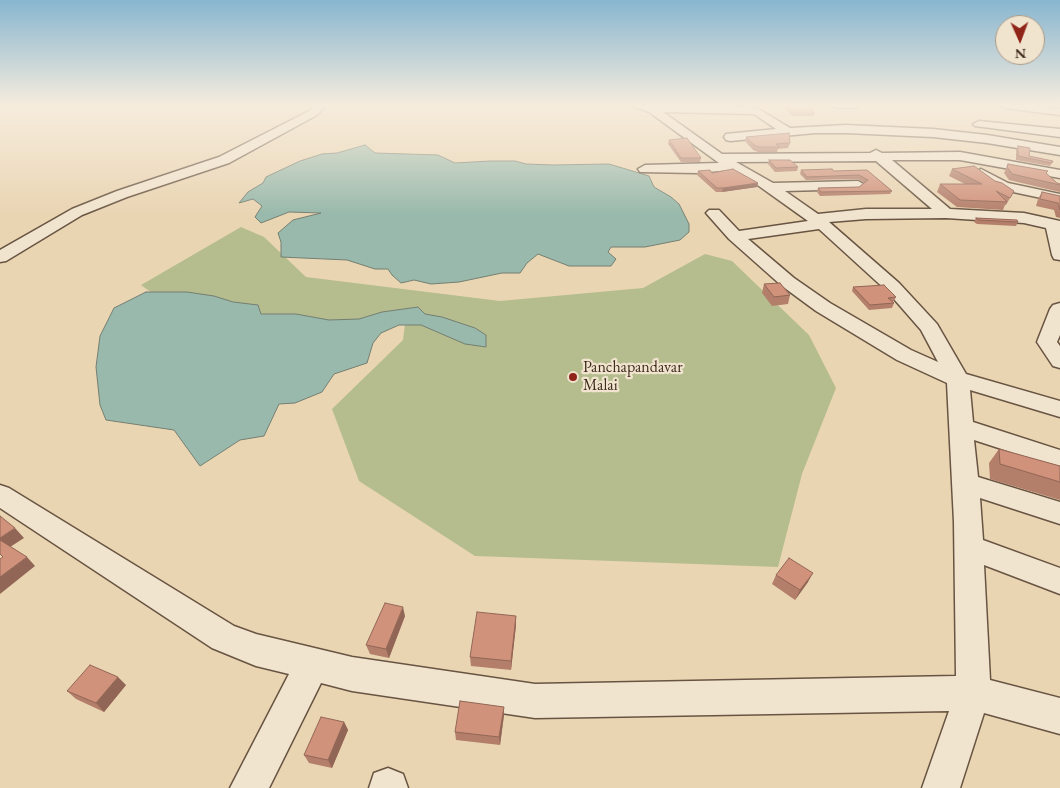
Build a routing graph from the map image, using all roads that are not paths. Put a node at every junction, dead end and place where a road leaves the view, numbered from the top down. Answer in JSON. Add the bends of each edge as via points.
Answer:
{"nodes":[{"id":1,"x":259,"y":142,"type":"edge"},
{"id":2,"x":698,"y":142,"type":"edge"},
{"id":3,"x":861,"y":142,"type":"edge"},
{"id":4,"x":1004,"y":142,"type":"edge"},
{"id":5,"x":1060,"y":151,"type":"edge"},
{"id":6,"x":960,"y":156,"type":"junction"},
{"id":7,"x":880,"y":158,"type":"junction"},
{"id":8,"x":727,"y":162,"type":"junction"},
{"id":9,"x":645,"y":169,"type":"dead end"},
{"id":10,"x":1060,"y":174,"type":"edge"},
{"id":11,"x":858,"y":185,"type":"edge"},
{"id":12,"x":771,"y":187,"type":"junction"},
{"id":13,"x":1060,"y":198,"type":"edge"},
{"id":14,"x":714,"y":213,"type":"dead end"},
{"id":15,"x":946,"y":213,"type":"junction"},
{"id":16,"x":819,"y":221,"type":"junction"},
{"id":17,"x":1056,"y":225,"type":"edge"},
{"id":18,"x":735,"y":236,"type":"junction"},
{"id":19,"x":1060,"y":255,"type":"edge"},
{"id":20,"x":0,"y":256,"type":"edge"},
{"id":21,"x":1060,"y":309,"type":"edge"},
{"id":22,"x":1060,"y":361,"type":"edge"},
{"id":23,"x":958,"y":379,"type":"junction"},
{"id":24,"x":1060,"y":410,"type":"edge"},
{"id":25,"x":962,"y":427,"type":"junction"},
{"id":26,"x":1060,"y":458,"type":"edge"},
{"id":27,"x":965,"y":483,"type":"junction"},
{"id":28,"x":0,"y":495,"type":"edge"},
{"id":29,"x":1060,"y":513,"type":"edge"},
{"id":30,"x":968,"y":547,"type":"junction"},
{"id":31,"x":1060,"y":581,"type":"edge"},
{"id":32,"x":313,"y":664,"type":"junction"},
{"id":33,"x":973,"y":693,"type":"junction"},
{"id":34,"x":1060,"y":716,"type":"edge"},
{"id":35,"x":249,"y":788,"type":"edge"},
{"id":36,"x":942,"y":788,"type":"edge"}],
"edges":[{"from":1,"to":20,"type":"street","via":[[224,160],[77,212]]},
{"from":2,"to":8,"type":"street"},
{"from":3,"to":7,"type":"street"},
{"from":4,"to":5,"type":"street"},
{"from":6,"to":7,"type":"street"},
{"from":6,"to":10,"type":"street"},
{"from":6,"to":13,"type":"street","via":[[998,184]]},
{"from":7,"to":8,"type":"street"},
{"from":7,"to":15,"type":"street"},
{"from":8,"to":9,"type":"street","via":[[697,169]]},
{"from":8,"to":12,"type":"street"},
{"from":11,"to":12,"type":"street"},
{"from":12,"to":16,"type":"street"},
{"from":14,"to":18,"type":"street"},
{"from":15,"to":16,"type":"street","via":[[866,214]]},
{"from":15,"to":17,"type":"street","via":[[1024,218]]},
{"from":16,"to":18,"type":"street"},
{"from":16,"to":23,"type":"street","via":[[893,287],[930,328]]},
{"from":17,"to":19,"type":"street"},
{"from":18,"to":23,"type":"street","via":[[788,282],[823,307],[904,355]]},
{"from":21,"to":22,"type":"street","via":[[1047,342]]},
{"from":23,"to":24,"type":"street"},
{"from":23,"to":25,"type":"street"},
{"from":25,"to":26,"type":"street"},
{"from":25,"to":27,"type":"street"},
{"from":27,"to":29,"type":"street"},
{"from":27,"to":30,"type":"street"},
{"from":28,"to":32,"type":"street","via":[[223,637],[256,650]]},
{"from":30,"to":31,"type":"street"},
{"from":30,"to":33,"type":"street"},
{"from":32,"to":33,"type":"street","via":[[352,674],[535,701]]},
{"from":32,"to":35,"type":"street"},
{"from":33,"to":34,"type":"street"},
{"from":33,"to":36,"type":"street"}]}
